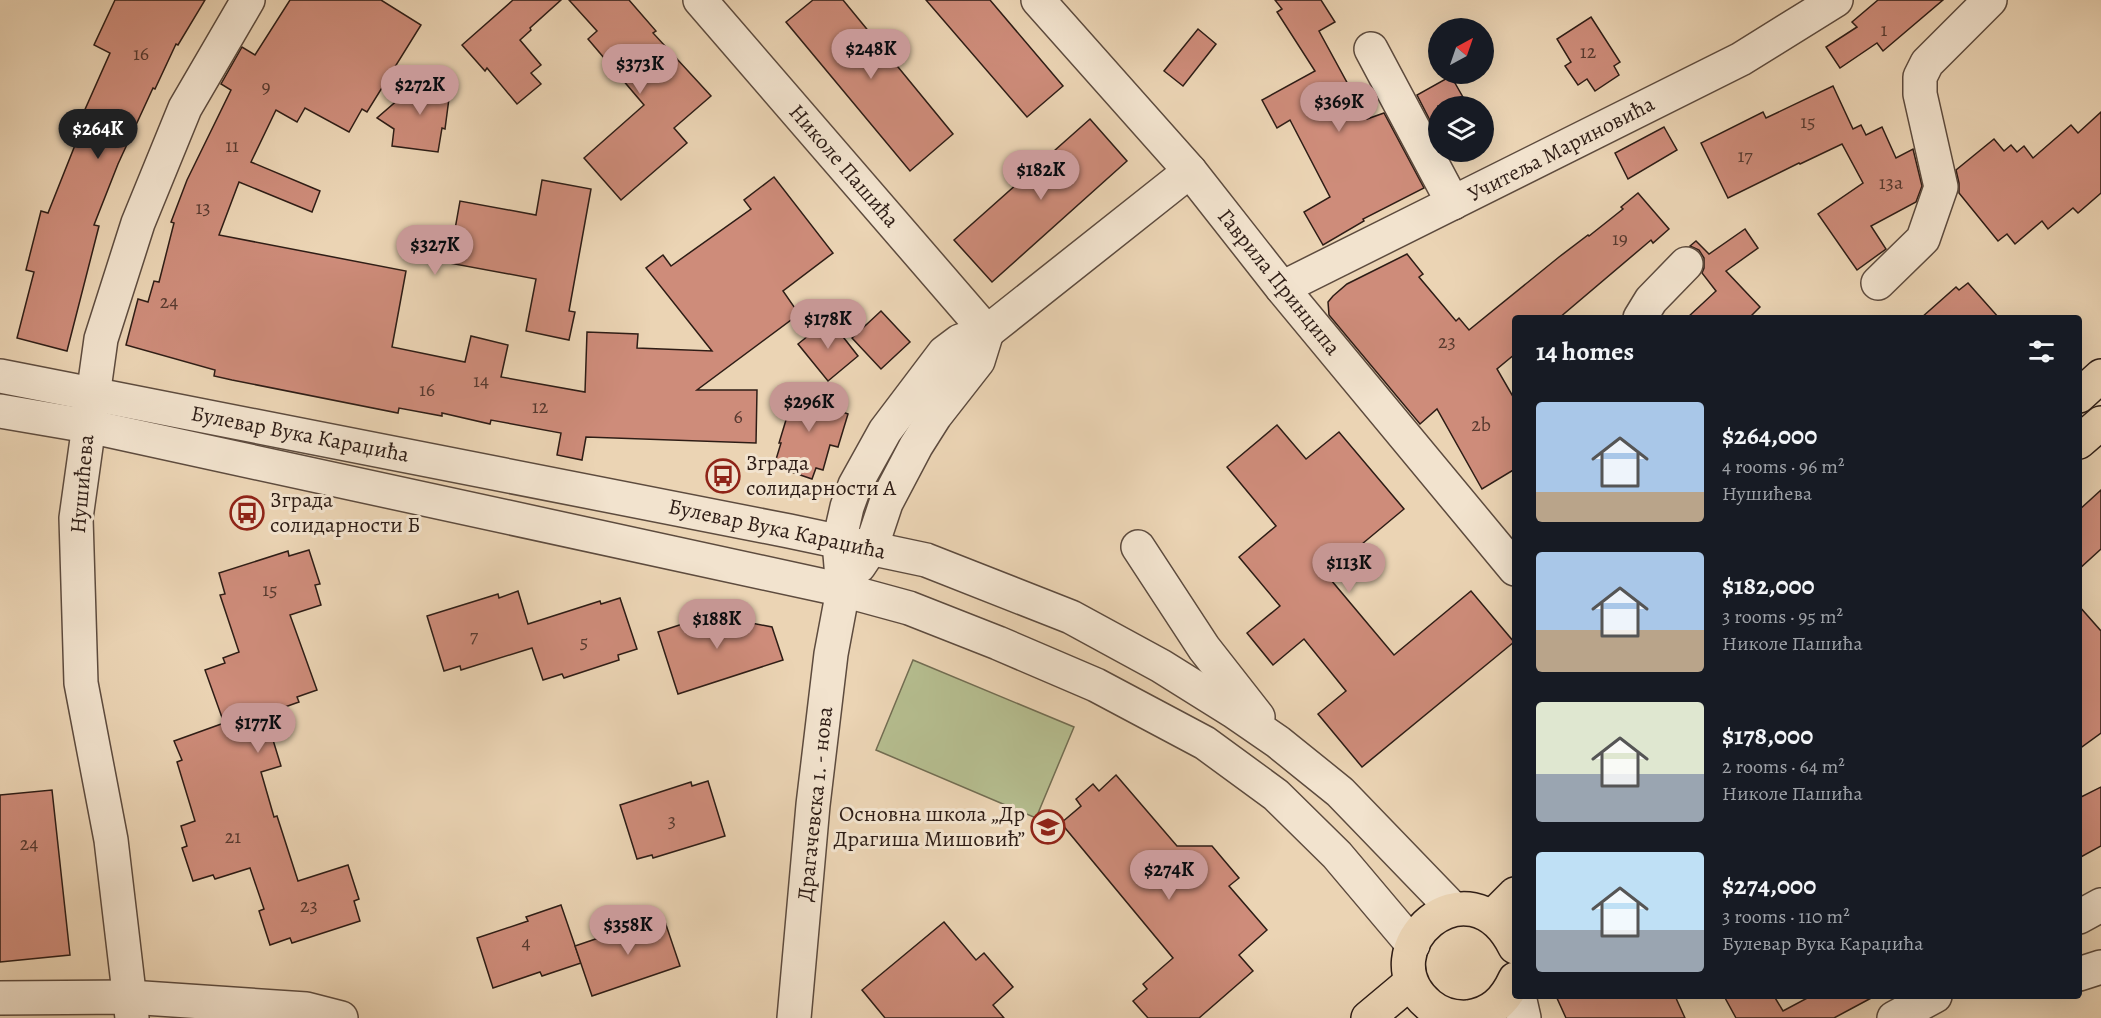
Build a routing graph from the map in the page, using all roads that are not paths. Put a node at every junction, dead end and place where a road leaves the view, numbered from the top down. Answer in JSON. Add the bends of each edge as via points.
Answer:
{"nodes":[{"id":1,"x":248,"y":0,"type":"edge"},
{"id":2,"x":700,"y":0,"type":"edge"},
{"id":3,"x":1038,"y":0,"type":"edge"},
{"id":4,"x":1836,"y":0,"type":"edge"},
{"id":5,"x":1990,"y":0,"type":"edge"},
{"id":6,"x":1371,"y":49,"type":"dead end"},
{"id":7,"x":1190,"y":171,"type":"junction"},
{"id":8,"x":1453,"y":203,"type":"junction"},
{"id":9,"x":1686,"y":264,"type":"dead end"},
{"id":10,"x":1878,"y":283,"type":"dead end"},
{"id":11,"x":1282,"y":288,"type":"junction"},
{"id":12,"x":1642,"y":315,"type":"edge"},
{"id":13,"x":987,"y":332,"type":"junction"},
{"id":14,"x":0,"y":375,"type":"edge"},
{"id":15,"x":2101,"y":376,"type":"edge"},
{"id":16,"x":93,"y":393,"type":"junction"},
{"id":17,"x":2082,"y":393,"type":"edge"},
{"id":18,"x":0,"y":411,"type":"edge"},
{"id":19,"x":2101,"y":423,"type":"edge"},
{"id":20,"x":88,"y":426,"type":"junction"},
{"id":21,"x":2082,"y":439,"type":"edge"},
{"id":22,"x":838,"y":542,"type":"junction"},
{"id":23,"x":1138,"y":547,"type":"dead end"},
{"id":24,"x":871,"y":548,"type":"junction"},
{"id":25,"x":1512,"y":565,"type":"edge"},
{"id":26,"x":843,"y":590,"type":"junction"},
{"id":27,"x":1278,"y":742,"type":"junction"},
{"id":28,"x":1512,"y":897,"type":"edge"},
{"id":29,"x":2101,"y":904,"type":"edge"},
{"id":30,"x":1453,"y":909,"type":"junction"},
{"id":31,"x":2082,"y":915,"type":"edge"},
{"id":32,"x":1492,"y":917,"type":"junction"},
{"id":33,"x":1512,"y":941,"type":"edge"},
{"id":34,"x":1413,"y":945,"type":"junction"},
{"id":35,"x":2101,"y":967,"type":"edge"},
{"id":36,"x":2082,"y":973,"type":"edge"},
{"id":37,"x":1411,"y":982,"type":"junction"},
{"id":38,"x":1512,"y":985,"type":"edge"},
{"id":39,"x":0,"y":998,"type":"edge"},
{"id":40,"x":1520,"y":999,"type":"edge"},
{"id":41,"x":1929,"y":999,"type":"edge"},
{"id":42,"x":131,"y":1007,"type":"edge"},
{"id":43,"x":1448,"y":1016,"type":"edge"},
{"id":44,"x":341,"y":1018,"type":"edge"},
{"id":45,"x":794,"y":1018,"type":"edge"},
{"id":46,"x":1368,"y":1018,"type":"edge"},
{"id":47,"x":1524,"y":1018,"type":"edge"},
{"id":48,"x":1894,"y":1018,"type":"edge"}],
"edges":[{"from":1,"to":16,"type":"street","name":"Нушићева","via":[[185,108],[138,223],[101,339]]},
{"from":2,"to":13,"type":"street","name":"Николе Пашића"},
{"from":3,"to":7,"type":"street","name":"Гаврила Принципа"},
{"from":4,"to":8,"type":"street","name":"Учитеља Мариновића","via":[[1741,59]]},
{"from":5,"to":10,"type":"street","via":[[1926,63],[1920,77],[1920,94],[1941,187],[1923,239]]},
{"from":6,"to":8,"type":"street"},
{"from":7,"to":11,"type":"street","name":"Гаврила Принципа"},
{"from":7,"to":13,"type":"street"},
{"from":8,"to":11,"type":"street","name":"Учитеља Мариновића"},
{"from":9,"to":12,"type":"street"},
{"from":11,"to":25,"type":"street","name":"Гаврила Принципа"},
{"from":13,"to":22,"type":"street","via":[[960,341],[944,353],[885,431],[855,485]]},
{"from":13,"to":24,"type":"street","via":[[978,361],[916,446],[886,503]]},
{"from":14,"to":16,"type":"street","name":"Булевар Вука Караџића"},
{"from":15,"to":17,"type":"main road"},
{"from":16,"to":20,"type":"street","name":"Нушићева"},
{"from":16,"to":22,"type":"street","name":"Булевар Вука Караџића"},
{"from":18,"to":20,"type":"street","name":"Булевар Вука Караџића"},
{"from":19,"to":21,"type":"main road"},
{"from":20,"to":26,"type":"street","name":"Булевар Вука Караџића"},
{"from":20,"to":42,"type":"street","name":"Нушићева","via":[[76,518],[81,683],[111,840]]},
{"from":22,"to":24,"type":"street","name":"Булевар Вука Караџића"},
{"from":22,"to":26,"type":"street"},
{"from":23,"to":27,"type":"street","via":[[1204,648]]},
{"from":24,"to":26,"type":"street"},
{"from":24,"to":27,"type":"street","name":"Булевар Вука Караџића","via":[[926,560],[1071,617],[1161,666]]},
{"from":26,"to":34,"type":"street","name":"Булевар Вука Караџића","via":[[909,608],[998,643],[1096,685],[1205,743],[1276,795],[1337,855]]},
{"from":26,"to":45,"type":"street","name":"Драгачевска 1. - нова","via":[[831,654],[813,805]]},
{"from":27,"to":30,"type":"street","name":"Булевар Вука Караџића","via":[[1340,792]]},
{"from":28,"to":32,"type":"main road"},
{"from":29,"to":31,"type":"street"},
{"from":30,"to":32,"type":"main road","via":[[1479,911]]},
{"from":30,"to":34,"type":"main road","via":[[1429,920]]},
{"from":32,"to":33,"type":"main road"},
{"from":34,"to":37,"type":"main road"},
{"from":35,"to":36,"type":"street"},
{"from":37,"to":43,"type":"main road","via":[[1422,1000]]},
{"from":37,"to":46,"type":"main road"},
{"from":38,"to":43,"type":"main road","via":[[1496,1006],[1481,1015]]},
{"from":39,"to":42,"type":"street"},
{"from":40,"to":47,"type":"street"},
{"from":41,"to":48,"type":"street"},
{"from":42,"to":44,"type":"street","via":[[306,1009]]}]}
